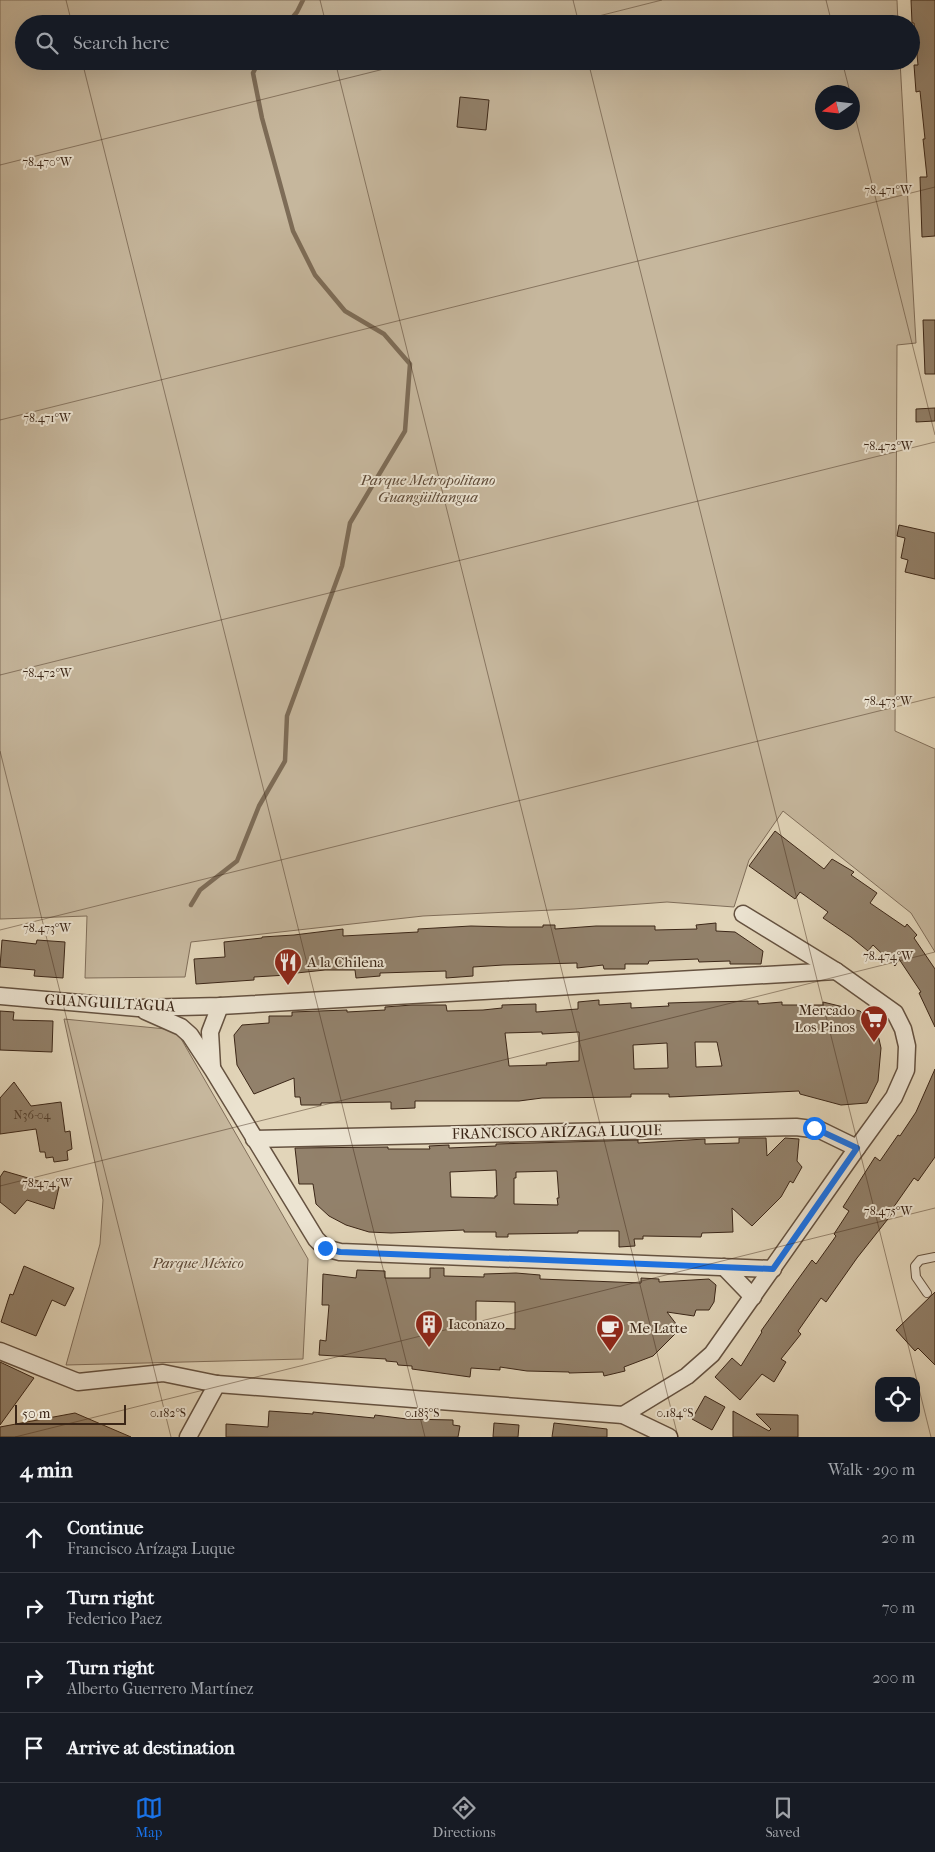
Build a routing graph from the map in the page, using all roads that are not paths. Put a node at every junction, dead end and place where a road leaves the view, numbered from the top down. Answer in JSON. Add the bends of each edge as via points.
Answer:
{"nodes":[{"id":1,"x":743,"y":914,"type":"dead end"},
{"id":2,"x":836,"y":971,"type":"junction"},
{"id":3,"x":0,"y":996,"type":"edge"},
{"id":4,"x":220,"y":1006,"type":"junction"},
{"id":5,"x":138,"y":1008,"type":"junction"},
{"id":6,"x":213,"y":1070,"type":"junction"},
{"id":7,"x":254,"y":1139,"type":"junction"},
{"id":8,"x":857,"y":1148,"type":"junction"},
{"id":9,"x":935,"y":1257,"type":"edge"},
{"id":10,"x":724,"y":1267,"type":"junction"},
{"id":11,"x":773,"y":1269,"type":"junction"},
{"id":12,"x":927,"y":1293,"type":"dead end"},
{"id":13,"x":753,"y":1297,"type":"junction"},
{"id":14,"x":0,"y":1351,"type":"edge"},
{"id":15,"x":217,"y":1384,"type":"junction"},
{"id":16,"x":623,"y":1415,"type":"junction"},
{"id":17,"x":188,"y":1437,"type":"edge"},
{"id":18,"x":669,"y":1437,"type":"edge"}],
"edges":[{"from":1,"to":2,"type":"street"},
{"from":2,"to":4,"type":"street","name":"GUANGUILTAGUA"},
{"from":2,"to":8,"type":"street","via":[[895,1013],[907,1046],[906,1070],[894,1097]]},
{"from":3,"to":5,"type":"street","name":"GUANGUILTAGUA"},
{"from":4,"to":5,"type":"street","name":"GUANGUILTAGUA"},
{"from":4,"to":6,"type":"street","via":[[210,1032]]},
{"from":5,"to":6,"type":"street","via":[[181,1027]]},
{"from":6,"to":7,"type":"street"},
{"from":7,"to":8,"type":"street","name":"FRANCISCO ARÍZAGA LUQUE","via":[[796,1127],[820,1130]]},
{"from":7,"to":10,"type":"street","via":[[316,1239],[325,1248],[340,1252]]},
{"from":8,"to":11,"type":"street"},
{"from":9,"to":12,"type":"lane","via":[[920,1260],[915,1266],[916,1277]]},
{"from":10,"to":11,"type":"street"},
{"from":10,"to":13,"type":"street"},
{"from":11,"to":13,"type":"street"},
{"from":13,"to":16,"type":"street","via":[[712,1354],[688,1376]]},
{"from":14,"to":15,"type":"street","via":[[78,1382],[164,1373]]},
{"from":15,"to":16,"type":"street"},
{"from":15,"to":17,"type":"street"},
{"from":16,"to":18,"type":"street"}]}
